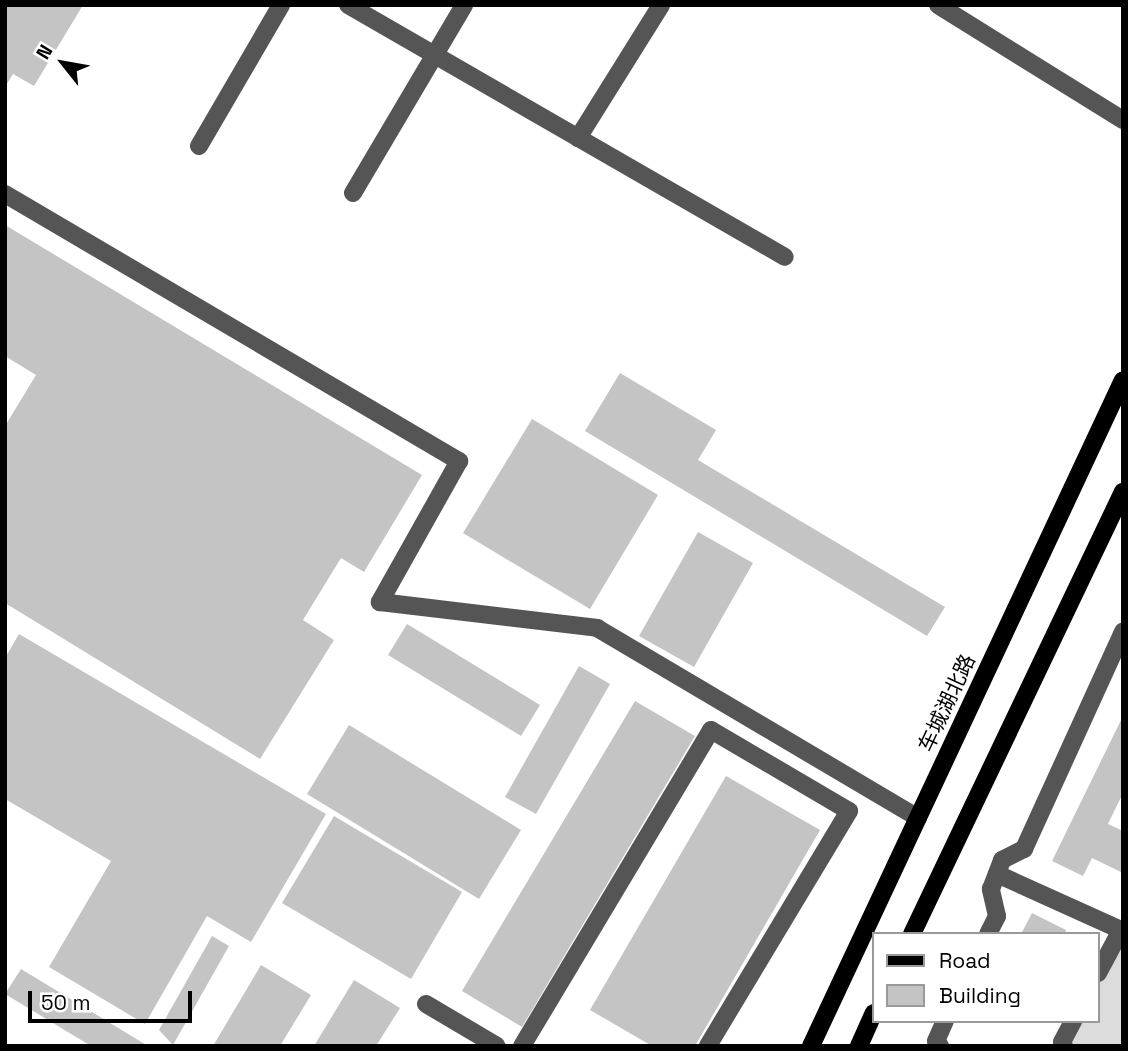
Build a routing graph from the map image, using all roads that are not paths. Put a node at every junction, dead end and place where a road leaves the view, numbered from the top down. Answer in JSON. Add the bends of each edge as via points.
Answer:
{"nodes":[{"id":1,"x":281,"y":5,"type":"edge"},
{"id":2,"x":348,"y":5,"type":"edge"},
{"id":3,"x":464,"y":5,"type":"edge"},
{"id":4,"x":662,"y":5,"type":"edge"},
{"id":5,"x":938,"y":5,"type":"edge"},
{"id":6,"x":434,"y":55,"type":"junction"},
{"id":7,"x":1123,"y":120,"type":"edge"},
{"id":8,"x":578,"y":138,"type":"junction"},
{"id":9,"x":199,"y":146,"type":"dead end"},
{"id":10,"x":353,"y":193,"type":"dead end"},
{"id":11,"x":5,"y":194,"type":"edge"},
{"id":12,"x":785,"y":257,"type":"dead end"},
{"id":13,"x":1123,"y":380,"type":"edge"},
{"id":14,"x":1123,"y":492,"type":"edge"},
{"id":15,"x":1123,"y":632,"type":"edge"},
{"id":16,"x":918,"y":818,"type":"junction"},
{"id":17,"x":997,"y":874,"type":"junction"},
{"id":18,"x":913,"y":932,"type":"edge"},
{"id":19,"x":989,"y":932,"type":"edge"},
{"id":20,"x":1100,"y":970,"type":"edge"},
{"id":21,"x":426,"y":1004,"type":"dead end"},
{"id":22,"x":872,"y":1017,"type":"edge"},
{"id":23,"x":944,"y":1023,"type":"edge"},
{"id":24,"x":1072,"y":1023,"type":"edge"},
{"id":25,"x":497,"y":1046,"type":"edge"},
{"id":26,"x":522,"y":1046,"type":"edge"},
{"id":27,"x":708,"y":1046,"type":"edge"},
{"id":28,"x":811,"y":1046,"type":"edge"},
{"id":29,"x":859,"y":1046,"type":"edge"},
{"id":30,"x":940,"y":1046,"type":"edge"},
{"id":31,"x":1064,"y":1046,"type":"edge"}],
"edges":[{"from":1,"to":9,"type":"street"},
{"from":2,"to":6,"type":"street"},
{"from":3,"to":6,"type":"street"},
{"from":4,"to":8,"type":"street"},
{"from":5,"to":7,"type":"street"},
{"from":6,"to":8,"type":"street"},
{"from":6,"to":10,"type":"street"},
{"from":8,"to":12,"type":"street"},
{"from":11,"to":16,"type":"street","via":[[458,461],[380,602],[597,628]]},
{"from":13,"to":16,"type":"main road","name":"车城湖北路"},
{"from":14,"to":18,"type":"main road"},
{"from":15,"to":17,"type":"street","via":[[1024,849],[1002,860]]},
{"from":16,"to":28,"type":"main road","name":"车城湖北路"},
{"from":17,"to":19,"type":"street","via":[[991,889],[997,916]]},
{"from":17,"to":20,"type":"street","via":[[1121,930]]},
{"from":21,"to":25,"type":"street"},
{"from":22,"to":29,"type":"main road"},
{"from":23,"to":30,"type":"street","via":[[936,1041]]},
{"from":24,"to":31,"type":"street"},
{"from":26,"to":27,"type":"street","via":[[711,730],[849,811]]}]}
